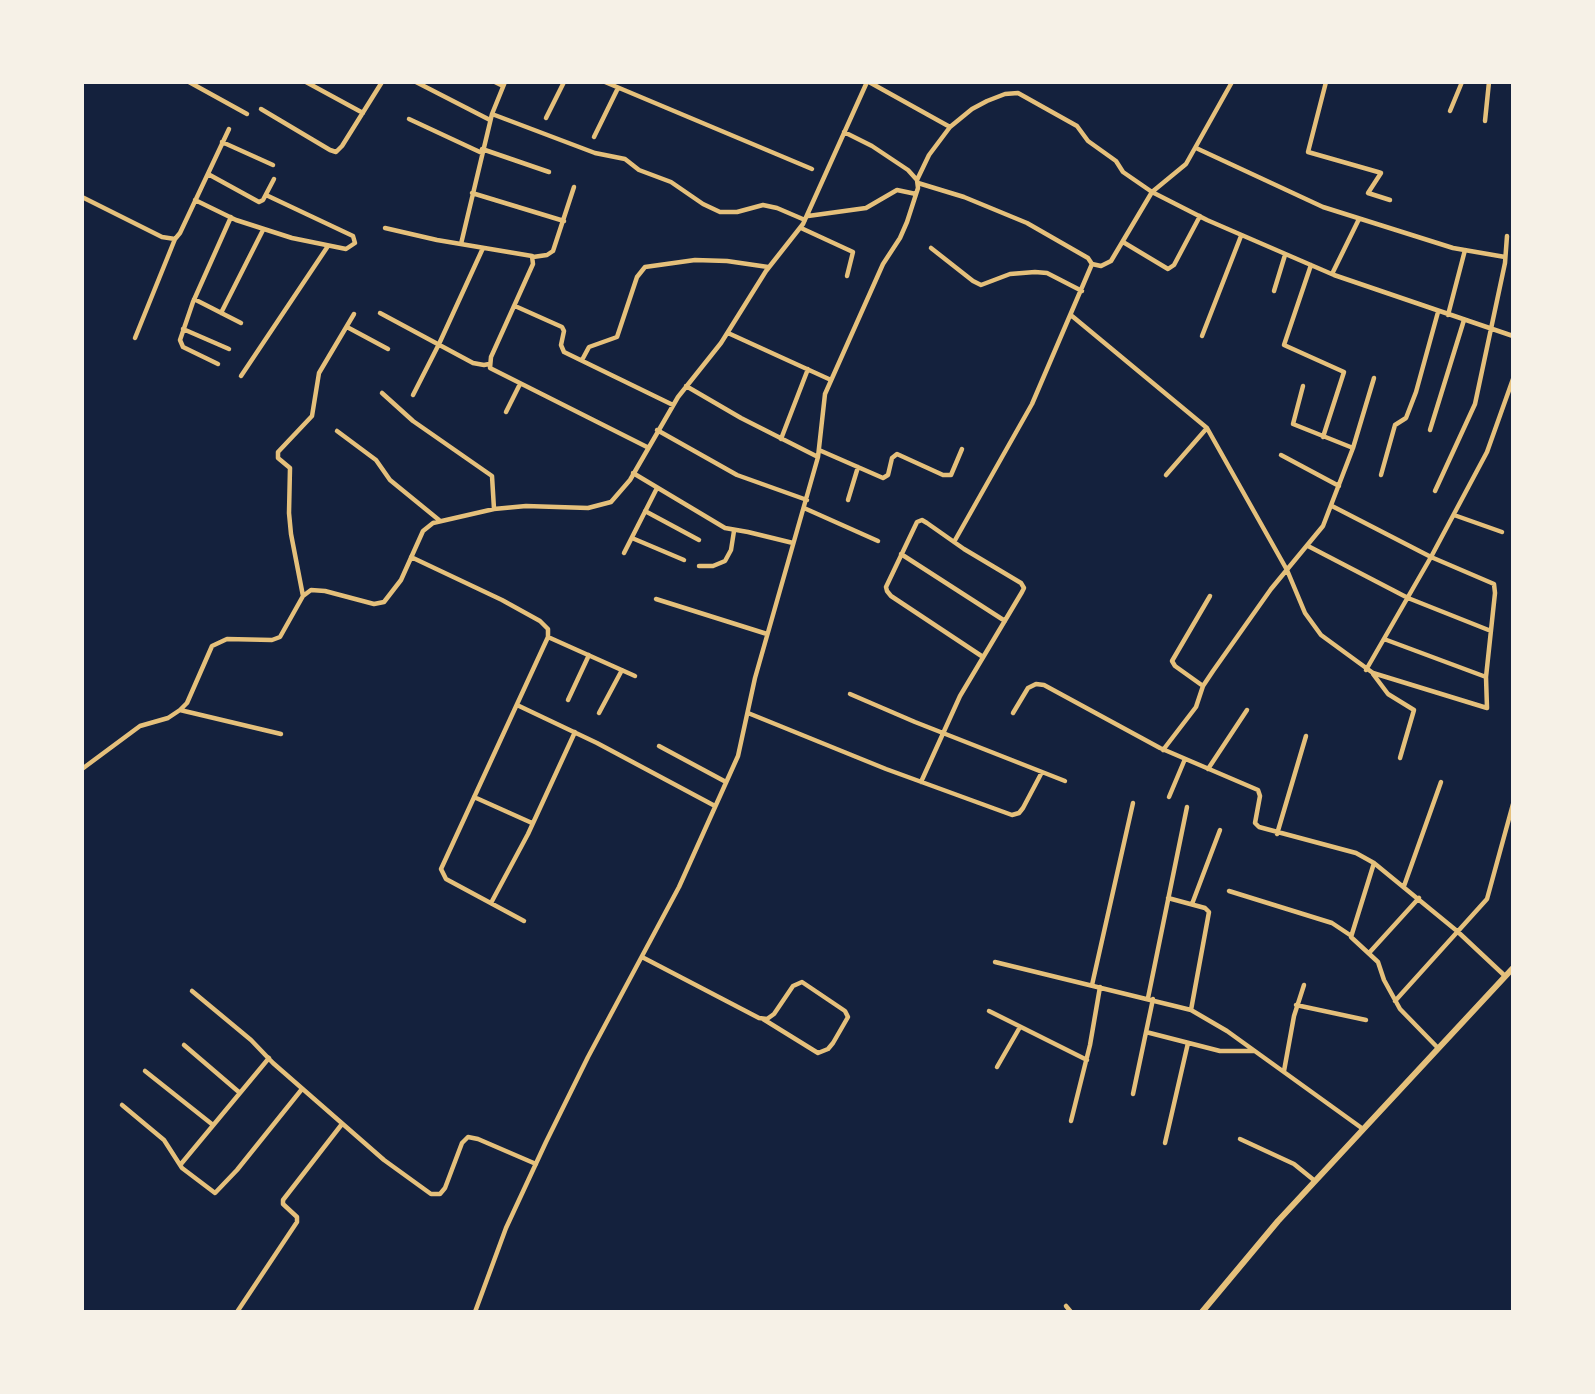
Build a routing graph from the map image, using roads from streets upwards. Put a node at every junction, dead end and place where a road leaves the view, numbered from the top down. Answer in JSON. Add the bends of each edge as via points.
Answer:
{"nodes":[{"id":1,"x":189,"y":82,"type":"edge"},
{"id":2,"x":306,"y":82,"type":"edge"},
{"id":3,"x":382,"y":82,"type":"edge"},
{"id":4,"x":416,"y":82,"type":"edge"},
{"id":5,"x":495,"y":82,"type":"edge"},
{"id":6,"x":564,"y":82,"type":"edge"},
{"id":7,"x":605,"y":82,"type":"edge"},
{"id":8,"x":868,"y":82,"type":"edge"},
{"id":9,"x":1231,"y":82,"type":"edge"},
{"id":10,"x":1326,"y":82,"type":"edge"},
{"id":11,"x":1462,"y":82,"type":"edge"},
{"id":12,"x":1489,"y":82,"type":"edge"},
{"id":13,"x":504,"y":84,"type":"edge"},
{"id":14,"x":618,"y":88,"type":"junction"},
{"id":15,"x":261,"y":109,"type":"dead end"},
{"id":16,"x":1450,"y":111,"type":"dead end"},
{"id":17,"x":363,"y":113,"type":"junction"},
{"id":18,"x":247,"y":114,"type":"dead end"},
{"id":19,"x":491,"y":117,"type":"junction"},
{"id":20,"x":546,"y":118,"type":"dead end"},
{"id":21,"x":409,"y":119,"type":"dead end"},
{"id":22,"x":1485,"y":121,"type":"dead end"},
{"id":23,"x":950,"y":127,"type":"junction"},
{"id":24,"x":229,"y":129,"type":"dead end"},
{"id":25,"x":844,"y":132,"type":"junction"},
{"id":26,"x":594,"y":137,"type":"dead end"},
{"id":27,"x":222,"y":142,"type":"junction"},
{"id":28,"x":1196,"y":148,"type":"junction"},
{"id":29,"x":482,"y":151,"type":"junction"},
{"id":30,"x":273,"y":165,"type":"dead end"},
{"id":31,"x":812,"y":169,"type":"dead end"},
{"id":32,"x":549,"y":172,"type":"dead end"},
{"id":33,"x":207,"y":174,"type":"junction"},
{"id":34,"x":274,"y":179,"type":"dead end"},
{"id":35,"x":918,"y":181,"type":"junction"},
{"id":36,"x":574,"y":187,"type":"dead end"},
{"id":37,"x":1152,"y":192,"type":"junction"},
{"id":38,"x":472,"y":193,"type":"junction"},
{"id":39,"x":916,"y":194,"type":"junction"},
{"id":40,"x":266,"y":195,"type":"junction"},
{"id":41,"x":82,"y":197,"type":"edge"},
{"id":42,"x":195,"y":200,"type":"junction"},
{"id":43,"x":1390,"y":200,"type":"dead end"},
{"id":44,"x":1200,"y":216,"type":"junction"},
{"id":45,"x":231,"y":218,"type":"junction"},
{"id":46,"x":806,"y":218,"type":"junction"},
{"id":47,"x":1359,"y":219,"type":"junction"},
{"id":48,"x":564,"y":221,"type":"junction"},
{"id":49,"x":386,"y":228,"type":"dead end"},
{"id":50,"x":800,"y":228,"type":"junction"},
{"id":51,"x":263,"y":230,"type":"junction"},
{"id":52,"x":1241,"y":236,"type":"junction"},
{"id":53,"x":1507,"y":236,"type":"dead end"},
{"id":54,"x":175,"y":239,"type":"junction"},
{"id":55,"x":1123,"y":242,"type":"junction"},
{"id":56,"x":461,"y":244,"type":"junction"},
{"id":57,"x":328,"y":246,"type":"junction"},
{"id":58,"x":482,"y":248,"type":"junction"},
{"id":59,"x":931,"y":248,"type":"dead end"},
{"id":60,"x":1465,"y":250,"type":"junction"},
{"id":61,"x":1285,"y":255,"type":"junction"},
{"id":62,"x":533,"y":257,"type":"junction"},
{"id":63,"x":1505,"y":257,"type":"junction"},
{"id":64,"x":1092,"y":264,"type":"junction"},
{"id":65,"x":1311,"y":265,"type":"junction"},
{"id":66,"x":769,"y":267,"type":"junction"},
{"id":67,"x":1332,"y":274,"type":"junction"},
{"id":68,"x":846,"y":276,"type":"dead end"},
{"id":69,"x":1082,"y":291,"type":"junction"},
{"id":70,"x":1274,"y":291,"type":"dead end"},
{"id":71,"x":194,"y":299,"type":"junction"},
{"id":72,"x":515,"y":306,"type":"junction"},
{"id":73,"x":1438,"y":312,"type":"junction"},
{"id":74,"x":221,"y":313,"type":"junction"},
{"id":75,"x":380,"y":313,"type":"dead end"},
{"id":76,"x":354,"y":314,"type":"dead end"},
{"id":77,"x":1448,"y":315,"type":"junction"},
{"id":78,"x":1072,"y":316,"type":"junction"},
{"id":79,"x":1464,"y":320,"type":"junction"},
{"id":80,"x":241,"y":323,"type":"dead end"},
{"id":81,"x":347,"y":327,"type":"junction"},
{"id":82,"x":183,"y":329,"type":"junction"},
{"id":83,"x":1492,"y":330,"type":"junction"},
{"id":84,"x":728,"y":332,"type":"junction"},
{"id":85,"x":1202,"y":336,"type":"dead end"},
{"id":86,"x":1513,"y":336,"type":"edge"},
{"id":87,"x":135,"y":338,"type":"dead end"},
{"id":88,"x":439,"y":344,"type":"junction"},
{"id":89,"x":229,"y":349,"type":"dead end"},
{"id":90,"x":388,"y":349,"type":"dead end"},
{"id":91,"x":582,"y":360,"type":"junction"},
{"id":92,"x":218,"y":364,"type":"dead end"},
{"id":93,"x":489,"y":364,"type":"junction"},
{"id":94,"x":807,"y":369,"type":"junction"},
{"id":95,"x":241,"y":376,"type":"dead end"},
{"id":96,"x":1374,"y":378,"type":"dead end"},
{"id":97,"x":1513,"y":379,"type":"edge"},
{"id":98,"x":831,"y":380,"type":"junction"},
{"id":99,"x":520,"y":384,"type":"junction"},
{"id":100,"x":686,"y":386,"type":"junction"},
{"id":101,"x":1303,"y":386,"type":"dead end"},
{"id":102,"x":382,"y":393,"type":"dead end"},
{"id":103,"x":413,"y":395,"type":"dead end"},
{"id":104,"x":673,"y":405,"type":"junction"},
{"id":105,"x":506,"y":412,"type":"dead end"},
{"id":106,"x":1207,"y":428,"type":"junction"},
{"id":107,"x":657,"y":430,"type":"junction"},
{"id":108,"x":1430,"y":430,"type":"dead end"},
{"id":109,"x":337,"y":431,"type":"dead end"},
{"id":110,"x":1323,"y":437,"type":"junction"},
{"id":111,"x":781,"y":439,"type":"junction"},
{"id":112,"x":647,"y":447,"type":"junction"},
{"id":113,"x":1353,"y":448,"type":"junction"},
{"id":114,"x":962,"y":449,"type":"dead end"},
{"id":115,"x":819,"y":450,"type":"junction"},
{"id":116,"x":1281,"y":455,"type":"dead end"},
{"id":117,"x":818,"y":457,"type":"junction"},
{"id":118,"x":858,"y":467,"type":"junction"},
{"id":119,"x":1166,"y":475,"type":"dead end"},
{"id":120,"x":1381,"y":475,"type":"dead end"},
{"id":121,"x":637,"y":476,"type":"junction"},
{"id":122,"x":1339,"y":486,"type":"junction"},
{"id":123,"x":657,"y":488,"type":"junction"},
{"id":124,"x":1435,"y":491,"type":"dead end"},
{"id":125,"x":807,"y":500,"type":"junction"},
{"id":126,"x":848,"y":500,"type":"dead end"},
{"id":127,"x":1332,"y":506,"type":"junction"},
{"id":128,"x":804,"y":508,"type":"junction"},
{"id":129,"x":494,"y":509,"type":"junction"},
{"id":130,"x":645,"y":511,"type":"junction"},
{"id":131,"x":1454,"y":515,"type":"junction"},
{"id":132,"x":439,"y":520,"type":"junction"},
{"id":133,"x":734,"y":531,"type":"junction"},
{"id":134,"x":1502,"y":533,"type":"dead end"},
{"id":135,"x":632,"y":538,"type":"junction"},
{"id":136,"x":699,"y":540,"type":"dead end"},
{"id":137,"x":878,"y":541,"type":"dead end"},
{"id":138,"x":954,"y":542,"type":"junction"},
{"id":139,"x":793,"y":543,"type":"junction"},
{"id":140,"x":1308,"y":546,"type":"junction"},
{"id":141,"x":624,"y":553,"type":"dead end"},
{"id":142,"x":901,"y":555,"type":"junction"},
{"id":143,"x":411,"y":557,"type":"junction"},
{"id":144,"x":1431,"y":557,"type":"junction"},
{"id":145,"x":684,"y":560,"type":"dead end"},
{"id":146,"x":699,"y":565,"type":"dead end"},
{"id":147,"x":1287,"y":570,"type":"junction"},
{"id":148,"x":303,"y":596,"type":"junction"},
{"id":149,"x":1210,"y":596,"type":"dead end"},
{"id":150,"x":1408,"y":598,"type":"junction"},
{"id":151,"x":656,"y":599,"type":"dead end"},
{"id":152,"x":1005,"y":621,"type":"junction"},
{"id":153,"x":1491,"y":632,"type":"junction"},
{"id":154,"x":767,"y":634,"type":"junction"},
{"id":155,"x":548,"y":637,"type":"junction"},
{"id":156,"x":1384,"y":639,"type":"junction"},
{"id":157,"x":589,"y":655,"type":"junction"},
{"id":158,"x":984,"y":657,"type":"junction"},
{"id":159,"x":622,"y":670,"type":"junction"},
{"id":160,"x":1366,"y":670,"type":"junction"},
{"id":161,"x":1373,"y":673,"type":"junction"},
{"id":162,"x":635,"y":676,"type":"dead end"},
{"id":163,"x":1486,"y":677,"type":"junction"},
{"id":164,"x":1203,"y":686,"type":"junction"},
{"id":165,"x":850,"y":694,"type":"dead end"},
{"id":166,"x":569,"y":700,"type":"dead end"},
{"id":167,"x":517,"y":705,"type":"junction"},
{"id":168,"x":180,"y":710,"type":"junction"},
{"id":169,"x":1247,"y":710,"type":"dead end"},
{"id":170,"x":599,"y":713,"type":"dead end"},
{"id":171,"x":748,"y":713,"type":"junction"},
{"id":172,"x":1013,"y":713,"type":"dead end"},
{"id":173,"x":575,"y":732,"type":"junction"},
{"id":174,"x":943,"y":733,"type":"junction"},
{"id":175,"x":281,"y":734,"type":"dead end"},
{"id":176,"x":1306,"y":736,"type":"dead end"},
{"id":177,"x":659,"y":746,"type":"dead end"},
{"id":178,"x":1163,"y":750,"type":"junction"},
{"id":179,"x":1400,"y":758,"type":"dead end"},
{"id":180,"x":1185,"y":759,"type":"junction"},
{"id":181,"x":82,"y":769,"type":"edge"},
{"id":182,"x":1209,"y":769,"type":"junction"},
{"id":183,"x":1042,"y":772,"type":"junction"},
{"id":184,"x":1065,"y":781,"type":"dead end"},
{"id":185,"x":726,"y":782,"type":"junction"},
{"id":186,"x":921,"y":782,"type":"junction"},
{"id":187,"x":1441,"y":782,"type":"dead end"},
{"id":188,"x":474,"y":797,"type":"junction"},
{"id":189,"x":1170,"y":797,"type":"dead end"},
{"id":190,"x":1133,"y":803,"type":"dead end"},
{"id":191,"x":1513,"y":804,"type":"edge"},
{"id":192,"x":715,"y":806,"type":"junction"},
{"id":193,"x":1187,"y":807,"type":"dead end"},
{"id":194,"x":532,"y":823,"type":"junction"},
{"id":195,"x":1510,"y":827,"type":"edge"},
{"id":196,"x":1220,"y":830,"type":"dead end"},
{"id":197,"x":1277,"y":834,"type":"junction"},
{"id":198,"x":1374,"y":863,"type":"junction"},
{"id":199,"x":1404,"y":886,"type":"junction"},
{"id":200,"x":1229,"y":891,"type":"dead end"},
{"id":201,"x":1168,"y":898,"type":"junction"},
{"id":202,"x":1419,"y":898,"type":"junction"},
{"id":203,"x":491,"y":903,"type":"junction"},
{"id":204,"x":1192,"y":904,"type":"junction"},
{"id":205,"x":524,"y":921,"type":"dead end"},
{"id":206,"x":1457,"y":931,"type":"junction"},
{"id":207,"x":1350,"y":935,"type":"junction"},
{"id":208,"x":1369,"y":953,"type":"junction"},
{"id":209,"x":642,"y":957,"type":"junction"},
{"id":210,"x":995,"y":962,"type":"dead end"},
{"id":211,"x":1512,"y":970,"type":"edge"},
{"id":212,"x":1505,"y":976,"type":"junction"},
{"id":213,"x":1092,"y":985,"type":"junction"},
{"id":214,"x":1304,"y":985,"type":"dead end"},
{"id":215,"x":1100,"y":987,"type":"junction"},
{"id":216,"x":192,"y":991,"type":"dead end"},
{"id":217,"x":1151,"y":999,"type":"junction"},
{"id":218,"x":1395,"y":1001,"type":"junction"},
{"id":219,"x":1296,"y":1005,"type":"junction"},
{"id":220,"x":1191,"y":1010,"type":"junction"},
{"id":221,"x":989,"y":1011,"type":"dead end"},
{"id":222,"x":763,"y":1019,"type":"junction"},
{"id":223,"x":1366,"y":1020,"type":"dead end"},
{"id":224,"x":1020,"y":1027,"type":"junction"},
{"id":225,"x":1146,"y":1032,"type":"junction"},
{"id":226,"x":1188,"y":1043,"type":"junction"},
{"id":227,"x":184,"y":1045,"type":"dead end"},
{"id":228,"x":1438,"y":1048,"type":"junction"},
{"id":229,"x":1255,"y":1051,"type":"junction"},
{"id":230,"x":269,"y":1058,"type":"junction"},
{"id":231,"x":1087,"y":1060,"type":"junction"},
{"id":232,"x":997,"y":1067,"type":"dead end"},
{"id":233,"x":145,"y":1070,"type":"dead end"},
{"id":234,"x":1284,"y":1071,"type":"junction"},
{"id":235,"x":302,"y":1088,"type":"junction"},
{"id":236,"x":240,"y":1093,"type":"junction"},
{"id":237,"x":1133,"y":1094,"type":"dead end"},
{"id":238,"x":122,"y":1105,"type":"dead end"},
{"id":239,"x":1071,"y":1121,"type":"dead end"},
{"id":240,"x":342,"y":1124,"type":"junction"},
{"id":241,"x":213,"y":1125,"type":"junction"},
{"id":242,"x":1363,"y":1129,"type":"junction"},
{"id":243,"x":1240,"y":1139,"type":"dead end"},
{"id":244,"x":1165,"y":1143,"type":"dead end"},
{"id":245,"x":536,"y":1164,"type":"junction"},
{"id":246,"x":180,"y":1165,"type":"junction"},
{"id":247,"x":1315,"y":1181,"type":"junction"},
{"id":248,"x":1066,"y":1306,"type":"dead end"},
{"id":249,"x":237,"y":1312,"type":"edge"},
{"id":250,"x":475,"y":1312,"type":"edge"},
{"id":251,"x":1071,"y":1312,"type":"edge"},
{"id":252,"x":1202,"y":1312,"type":"edge"}],
"edges":[{"from":1,"to":18,"type":"street"},
{"from":2,"to":17,"type":"street"},
{"from":3,"to":17,"type":"street"},
{"from":4,"to":19,"type":"street"},
{"from":5,"to":13,"type":"street"},
{"from":6,"to":20,"type":"street"},
{"from":7,"to":14,"type":"street"},
{"from":8,"to":23,"type":"street"},
{"from":8,"to":25,"type":"street"},
{"from":9,"to":28,"type":"street"},
{"from":10,"to":43,"type":"street","via":[[1308,152],[1381,173],[1368,193]]},
{"from":11,"to":16,"type":"street"},
{"from":12,"to":22,"type":"street"},
{"from":13,"to":19,"type":"street"},
{"from":14,"to":26,"type":"street"},
{"from":14,"to":31,"type":"street"},
{"from":15,"to":17,"type":"street","via":[[333,152]]},
{"from":19,"to":29,"type":"street"},
{"from":19,"to":46,"type":"street","via":[[625,159],[720,212],[763,205]]},
{"from":21,"to":29,"type":"street"},
{"from":23,"to":35,"type":"street"},
{"from":23,"to":37,"type":"street","via":[[987,101],[1018,93],[1077,126],[1123,172]]},
{"from":24,"to":27,"type":"street"},
{"from":25,"to":35,"type":"street","via":[[872,146]]},
{"from":25,"to":46,"type":"street"},
{"from":27,"to":30,"type":"street"},
{"from":27,"to":33,"type":"street"},
{"from":28,"to":37,"type":"street","via":[[1186,164]]},
{"from":28,"to":47,"type":"street","via":[[1293,195]]},
{"from":29,"to":32,"type":"street"},
{"from":29,"to":38,"type":"street"},
{"from":33,"to":40,"type":"street","via":[[257,201]]},
{"from":33,"to":42,"type":"street"},
{"from":34,"to":40,"type":"street"},
{"from":35,"to":39,"type":"street"},
{"from":35,"to":64,"type":"street","via":[[1027,223]]},
{"from":36,"to":48,"type":"street"},
{"from":37,"to":44,"type":"street"},
{"from":37,"to":55,"type":"street"},
{"from":38,"to":48,"type":"street"},
{"from":38,"to":56,"type":"street"},
{"from":39,"to":46,"type":"street","via":[[897,190],[872,206]]},
{"from":39,"to":98,"type":"street","via":[[904,230],[883,264]]},
{"from":40,"to":57,"type":"street","via":[[356,239],[349,249]]},
{"from":41,"to":54,"type":"street","via":[[162,237]]},
{"from":42,"to":45,"type":"street"},
{"from":42,"to":54,"type":"street"},
{"from":44,"to":52,"type":"street"},
{"from":44,"to":55,"type":"street","via":[[1171,268]]},
{"from":45,"to":51,"type":"street"},
{"from":45,"to":71,"type":"street"},
{"from":46,"to":50,"type":"street"},
{"from":47,"to":60,"type":"street"},
{"from":47,"to":67,"type":"street"},
{"from":48,"to":62,"type":"street","via":[[553,251]]},
{"from":49,"to":56,"type":"street"},
{"from":50,"to":66,"type":"street"},
{"from":50,"to":68,"type":"street","via":[[853,252]]},
{"from":51,"to":57,"type":"street"},
{"from":51,"to":74,"type":"street"},
{"from":52,"to":61,"type":"street"},
{"from":52,"to":85,"type":"street"},
{"from":53,"to":63,"type":"street"},
{"from":54,"to":87,"type":"street"},
{"from":55,"to":64,"type":"street","via":[[1105,265]]},
{"from":56,"to":58,"type":"street"},
{"from":57,"to":95,"type":"street"},
{"from":58,"to":62,"type":"street"},
{"from":58,"to":88,"type":"street"},
{"from":59,"to":69,"type":"street","via":[[981,285],[1010,274],[1041,272]]},
{"from":60,"to":63,"type":"street"},
{"from":60,"to":77,"type":"street"},
{"from":61,"to":65,"type":"street"},
{"from":61,"to":70,"type":"street"},
{"from":62,"to":72,"type":"street"},
{"from":63,"to":83,"type":"street"},
{"from":64,"to":69,"type":"street"},
{"from":65,"to":67,"type":"street"},
{"from":65,"to":110,"type":"street","via":[[1284,345],[1344,372]]},
{"from":66,"to":84,"type":"street"},
{"from":66,"to":91,"type":"street","via":[[716,260],[645,267],[638,272],[617,337],[589,347]]},
{"from":67,"to":73,"type":"street"},
{"from":69,"to":78,"type":"street"},
{"from":71,"to":74,"type":"street"},
{"from":71,"to":82,"type":"street"},
{"from":72,"to":91,"type":"street","via":[[562,327],[562,350]]},
{"from":72,"to":93,"type":"street"},
{"from":73,"to":77,"type":"street"},
{"from":73,"to":120,"type":"street","via":[[1416,392],[1406,418],[1395,425]]},
{"from":74,"to":80,"type":"street"},
{"from":75,"to":88,"type":"street"},
{"from":76,"to":81,"type":"street"},
{"from":77,"to":79,"type":"street"},
{"from":78,"to":106,"type":"street"},
{"from":78,"to":138,"type":"street","via":[[1025,419]]},
{"from":79,"to":83,"type":"street"},
{"from":79,"to":108,"type":"street"},
{"from":81,"to":90,"type":"street"},
{"from":81,"to":148,"type":"street","via":[[319,373],[312,416],[278,454],[290,468],[289,513]]},
{"from":82,"to":89,"type":"street"},
{"from":82,"to":92,"type":"street","via":[[181,345]]},
{"from":83,"to":86,"type":"street"},
{"from":83,"to":124,"type":"street","via":[[1475,404]]},
{"from":84,"to":94,"type":"street"},
{"from":84,"to":100,"type":"street"},
{"from":88,"to":93,"type":"street","via":[[473,363]]},
{"from":88,"to":103,"type":"street"},
{"from":91,"to":104,"type":"street"},
{"from":93,"to":99,"type":"street","via":[[492,371]]},
{"from":94,"to":98,"type":"street"},
{"from":94,"to":111,"type":"street"},
{"from":96,"to":113,"type":"street"},
{"from":97,"to":131,"type":"street","via":[[1492,440]]},
{"from":98,"to":115,"type":"street","via":[[823,404]]},
{"from":99,"to":105,"type":"street"},
{"from":99,"to":112,"type":"street"},
{"from":100,"to":104,"type":"street"},
{"from":100,"to":111,"type":"street"},
{"from":101,"to":110,"type":"street","via":[[1293,424]]},
{"from":102,"to":129,"type":"street","via":[[413,421],[492,476]]},
{"from":104,"to":107,"type":"street"},
{"from":106,"to":119,"type":"street"},
{"from":106,"to":147,"type":"street"},
{"from":107,"to":112,"type":"street"},
{"from":107,"to":125,"type":"street","via":[[737,475]]},
{"from":109,"to":132,"type":"street","via":[[376,460],[390,480]]},
{"from":110,"to":113,"type":"street"},
{"from":111,"to":117,"type":"street"},
{"from":112,"to":121,"type":"street"},
{"from":113,"to":122,"type":"street"},
{"from":114,"to":118,"type":"street","via":[[948,476],[897,454],[884,478]]},
{"from":115,"to":117,"type":"street"},
{"from":115,"to":118,"type":"street"},
{"from":116,"to":122,"type":"street"},
{"from":117,"to":125,"type":"street"},
{"from":118,"to":126,"type":"street"},
{"from":121,"to":123,"type":"street"},
{"from":121,"to":129,"type":"street","via":[[606,505]]},
{"from":122,"to":127,"type":"street"},
{"from":123,"to":130,"type":"street"},
{"from":123,"to":133,"type":"street"},
{"from":125,"to":128,"type":"street"},
{"from":127,"to":140,"type":"street"},
{"from":127,"to":144,"type":"street"},
{"from":128,"to":137,"type":"street"},
{"from":128,"to":139,"type":"street"},
{"from":129,"to":132,"type":"street"},
{"from":130,"to":135,"type":"street"},
{"from":130,"to":136,"type":"street"},
{"from":131,"to":134,"type":"street"},
{"from":131,"to":144,"type":"street"},
{"from":132,"to":143,"type":"street","via":[[423,531]]},
{"from":133,"to":139,"type":"street"},
{"from":133,"to":146,"type":"street","via":[[725,561]]},
{"from":135,"to":141,"type":"street"},
{"from":135,"to":145,"type":"street"},
{"from":138,"to":142,"type":"street","via":[[920,520]]},
{"from":138,"to":152,"type":"street","via":[[1023,585]]},
{"from":139,"to":154,"type":"street"},
{"from":140,"to":147,"type":"street"},
{"from":140,"to":150,"type":"street"},
{"from":142,"to":152,"type":"street"},
{"from":142,"to":158,"type":"street","via":[[886,587],[888,594]]},
{"from":143,"to":148,"type":"street","via":[[401,580],[382,603],[318,589]]},
{"from":143,"to":155,"type":"street","via":[[540,621],[548,629]]},
{"from":144,"to":150,"type":"street"},
{"from":144,"to":153,"type":"street","via":[[1494,584]]},
{"from":147,"to":160,"type":"street","via":[[1314,627]]},
{"from":147,"to":164,"type":"street"},
{"from":148,"to":168,"type":"street","via":[[277,639],[227,639],[212,646]]},
{"from":149,"to":164,"type":"street","via":[[1172,661]]},
{"from":150,"to":153,"type":"street"},
{"from":150,"to":156,"type":"street"},
{"from":151,"to":154,"type":"street"},
{"from":152,"to":158,"type":"street"},
{"from":153,"to":163,"type":"street"},
{"from":154,"to":171,"type":"street"},
{"from":155,"to":157,"type":"street"},
{"from":155,"to":167,"type":"street"},
{"from":156,"to":160,"type":"street"},
{"from":156,"to":163,"type":"street"},
{"from":157,"to":159,"type":"street"},
{"from":157,"to":166,"type":"street"},
{"from":158,"to":174,"type":"street"},
{"from":159,"to":162,"type":"street"},
{"from":159,"to":170,"type":"street"},
{"from":160,"to":161,"type":"street"},
{"from":161,"to":163,"type":"street","via":[[1483,709],[1487,708]]},
{"from":161,"to":179,"type":"street","via":[[1388,694],[1414,710]]},
{"from":164,"to":178,"type":"street","via":[[1196,706]]},
{"from":165,"to":174,"type":"street"},
{"from":167,"to":173,"type":"street"},
{"from":167,"to":188,"type":"street"},
{"from":168,"to":175,"type":"street"},
{"from":168,"to":181,"type":"street","via":[[140,726]]},
{"from":169,"to":182,"type":"street"},
{"from":171,"to":185,"type":"street","via":[[738,756]]},
{"from":171,"to":186,"type":"street"},
{"from":172,"to":178,"type":"street","via":[[1028,688],[1040,684]]},
{"from":173,"to":192,"type":"street"},
{"from":173,"to":194,"type":"street"},
{"from":174,"to":183,"type":"street"},
{"from":174,"to":186,"type":"street"},
{"from":176,"to":197,"type":"street"},
{"from":177,"to":185,"type":"street"},
{"from":178,"to":180,"type":"street"},
{"from":180,"to":182,"type":"street"},
{"from":180,"to":189,"type":"street"},
{"from":182,"to":197,"type":"street","via":[[1259,791],[1255,823]]},
{"from":183,"to":184,"type":"street"},
{"from":183,"to":186,"type":"street","via":[[1023,808],[1012,815]]},
{"from":185,"to":192,"type":"street"},
{"from":187,"to":199,"type":"street"},
{"from":188,"to":194,"type":"street"},
{"from":188,"to":203,"type":"street","via":[[441,869],[446,879]]},
{"from":190,"to":213,"type":"street"},
{"from":191,"to":195,"type":"street"},
{"from":192,"to":209,"type":"street"},
{"from":193,"to":201,"type":"street"},
{"from":194,"to":203,"type":"street"},
{"from":195,"to":206,"type":"street","via":[[1487,899]]},
{"from":196,"to":204,"type":"street"},
{"from":197,"to":198,"type":"street","via":[[1356,853]]},
{"from":198,"to":199,"type":"street"},
{"from":198,"to":207,"type":"street"},
{"from":199,"to":202,"type":"street"},
{"from":200,"to":207,"type":"street","via":[[1322,919]]},
{"from":201,"to":204,"type":"street"},
{"from":201,"to":217,"type":"street"},
{"from":202,"to":206,"type":"street"},
{"from":202,"to":208,"type":"street"},
{"from":203,"to":205,"type":"street"},
{"from":204,"to":220,"type":"street","via":[[1206,908],[1209,915]]},
{"from":206,"to":212,"type":"street"},
{"from":206,"to":218,"type":"street"},
{"from":207,"to":208,"type":"street"},
{"from":208,"to":218,"type":"street","via":[[1379,963]]},
{"from":209,"to":222,"type":"street"},
{"from":209,"to":245,"type":"street"},
{"from":210,"to":213,"type":"street"},
{"from":211,"to":212,"type":"street"},
{"from":212,"to":228,"type":"street"},
{"from":213,"to":215,"type":"street"},
{"from":214,"to":219,"type":"street"},
{"from":215,"to":217,"type":"street"},
{"from":215,"to":231,"type":"street"},
{"from":216,"to":230,"type":"street"},
{"from":217,"to":220,"type":"street"},
{"from":217,"to":225,"type":"street"},
{"from":218,"to":228,"type":"street"},
{"from":219,"to":223,"type":"street"},
{"from":219,"to":234,"type":"street"},
{"from":220,"to":229,"type":"street"},
{"from":221,"to":224,"type":"street"},
{"from":222,"to":222,"type":"street","via":[[774,1014],[793,986],[802,982],[848,1017],[833,1043],[818,1053]]},
{"from":224,"to":231,"type":"street"},
{"from":224,"to":232,"type":"street"},
{"from":225,"to":226,"type":"street"},
{"from":225,"to":237,"type":"street"},
{"from":226,"to":229,"type":"street","via":[[1226,1052]]},
{"from":226,"to":244,"type":"street"},
{"from":227,"to":236,"type":"street"},
{"from":228,"to":242,"type":"street"},
{"from":229,"to":234,"type":"street"},
{"from":230,"to":235,"type":"street"},
{"from":230,"to":236,"type":"street"},
{"from":231,"to":239,"type":"street"},
{"from":233,"to":241,"type":"street"},
{"from":234,"to":242,"type":"street"},
{"from":235,"to":240,"type":"street"},
{"from":235,"to":246,"type":"street","via":[[218,1192],[209,1191]]},
{"from":236,"to":241,"type":"street"},
{"from":238,"to":246,"type":"street","via":[[164,1140]]},
{"from":240,"to":245,"type":"street","via":[[409,1180],[436,1195],[445,1188],[468,1137]]},
{"from":240,"to":249,"type":"street","via":[[283,1200],[297,1222]]},
{"from":241,"to":246,"type":"street"},
{"from":242,"to":247,"type":"street"},
{"from":243,"to":247,"type":"street","via":[[1294,1164]]},
{"from":245,"to":250,"type":"street"},
{"from":247,"to":252,"type":"street"},
{"from":248,"to":251,"type":"street"}]}
